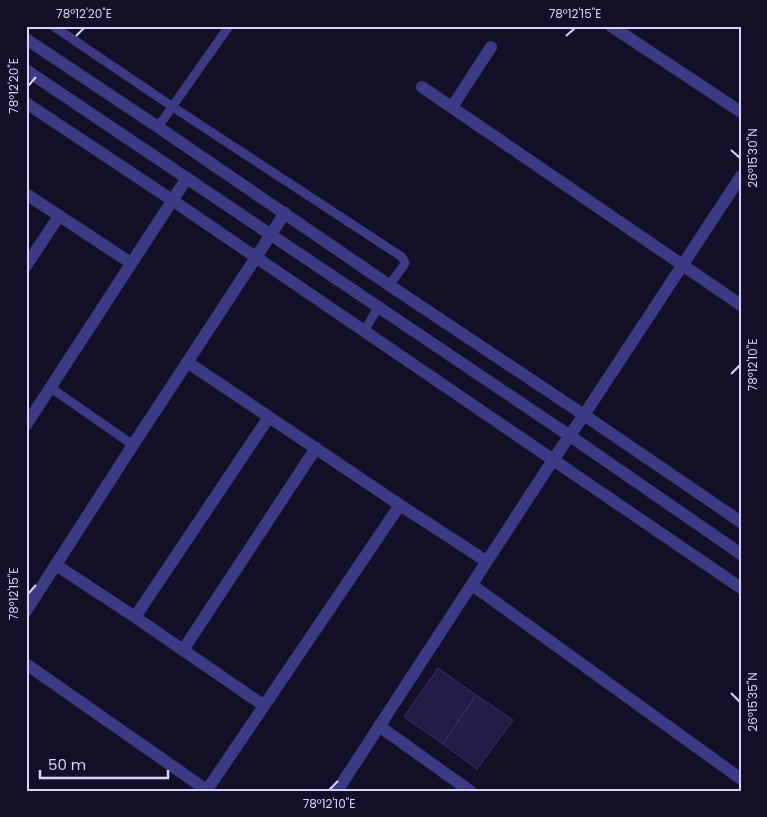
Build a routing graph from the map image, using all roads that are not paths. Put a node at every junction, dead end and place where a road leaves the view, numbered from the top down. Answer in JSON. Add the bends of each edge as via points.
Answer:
{"nodes":[{"id":1,"x":53,"y":26,"type":"edge"},
{"id":2,"x":229,"y":26,"type":"edge"},
{"id":3,"x":611,"y":26,"type":"edge"},
{"id":4,"x":26,"y":39,"type":"edge"},
{"id":5,"x":491,"y":46,"type":"dead end"},
{"id":6,"x":26,"y":70,"type":"edge"},
{"id":7,"x":422,"y":87,"type":"dead end"},
{"id":8,"x":26,"y":103,"type":"edge"},
{"id":9,"x":173,"y":107,"type":"junction"},
{"id":10,"x":452,"y":108,"type":"junction"},
{"id":11,"x":741,"y":112,"type":"edge"},
{"id":12,"x":158,"y":127,"type":"junction"},
{"id":13,"x":741,"y":176,"type":"edge"},
{"id":14,"x":187,"y":178,"type":"junction"},
{"id":15,"x":26,"y":194,"type":"edge"},
{"id":16,"x":172,"y":200,"type":"junction"},
{"id":17,"x":285,"y":213,"type":"junction"},
{"id":18,"x":59,"y":216,"type":"junction"},
{"id":19,"x":271,"y":234,"type":"junction"},
{"id":20,"x":255,"y":258,"type":"junction"},
{"id":21,"x":131,"y":263,"type":"junction"},
{"id":22,"x":682,"y":264,"type":"junction"},
{"id":23,"x":26,"y":266,"type":"edge"},
{"id":24,"x":389,"y":285,"type":"junction"},
{"id":25,"x":741,"y":305,"type":"edge"},
{"id":26,"x":378,"y":308,"type":"junction"},
{"id":27,"x":364,"y":331,"type":"junction"},
{"id":28,"x":187,"y":362,"type":"junction"},
{"id":29,"x":51,"y":388,"type":"junction"},
{"id":30,"x":584,"y":415,"type":"junction"},
{"id":31,"x":268,"y":417,"type":"junction"},
{"id":32,"x":26,"y":425,"type":"edge"},
{"id":33,"x":570,"y":436,"type":"junction"},
{"id":34,"x":133,"y":445,"type":"junction"},
{"id":35,"x":316,"y":448,"type":"junction"},
{"id":36,"x":553,"y":460,"type":"junction"},
{"id":37,"x":400,"y":505,"type":"junction"},
{"id":38,"x":741,"y":522,"type":"edge"},
{"id":39,"x":741,"y":554,"type":"edge"},
{"id":40,"x":486,"y":561,"type":"junction"},
{"id":41,"x":56,"y":565,"type":"junction"},
{"id":42,"x":472,"y":585,"type":"junction"},
{"id":43,"x":741,"y":588,"type":"edge"},
{"id":44,"x":26,"y":611,"type":"edge"},
{"id":45,"x":134,"y":617,"type":"junction"},
{"id":46,"x":183,"y":650,"type":"junction"},
{"id":47,"x":26,"y":664,"type":"edge"},
{"id":48,"x":263,"y":705,"type":"junction"},
{"id":49,"x":380,"y":726,"type":"junction"},
{"id":50,"x":741,"y":779,"type":"edge"},
{"id":51,"x":207,"y":790,"type":"edge"},
{"id":52,"x":337,"y":791,"type":"edge"},
{"id":53,"x":470,"y":791,"type":"edge"}],
"edges":[{"from":1,"to":9,"type":"lane"},
{"from":2,"to":9,"type":"lane"},
{"from":3,"to":11,"type":"street"},
{"from":4,"to":12,"type":"street"},
{"from":5,"to":10,"type":"street"},
{"from":6,"to":14,"type":"street"},
{"from":7,"to":10,"type":"street"},
{"from":8,"to":16,"type":"street"},
{"from":9,"to":12,"type":"lane"},
{"from":9,"to":24,"type":"lane","via":[[402,257],[405,263]]},
{"from":10,"to":22,"type":"street"},
{"from":12,"to":17,"type":"street"},
{"from":13,"to":22,"type":"street"},
{"from":14,"to":16,"type":"street"},
{"from":14,"to":19,"type":"street"},
{"from":15,"to":18,"type":"street"},
{"from":16,"to":20,"type":"street"},
{"from":16,"to":21,"type":"street"},
{"from":17,"to":19,"type":"street"},
{"from":17,"to":24,"type":"street"},
{"from":18,"to":21,"type":"street"},
{"from":18,"to":23,"type":"street"},
{"from":19,"to":20,"type":"street"},
{"from":19,"to":26,"type":"street"},
{"from":20,"to":27,"type":"street"},
{"from":20,"to":28,"type":"street"},
{"from":21,"to":29,"type":"street"},
{"from":22,"to":25,"type":"street"},
{"from":22,"to":30,"type":"street"},
{"from":24,"to":30,"type":"street"},
{"from":26,"to":27,"type":"lane"},
{"from":26,"to":33,"type":"street"},
{"from":27,"to":36,"type":"street"},
{"from":28,"to":31,"type":"street"},
{"from":28,"to":34,"type":"street"},
{"from":29,"to":32,"type":"street"},
{"from":29,"to":34,"type":"lane"},
{"from":30,"to":33,"type":"street"},
{"from":30,"to":38,"type":"street"},
{"from":31,"to":35,"type":"street"},
{"from":31,"to":45,"type":"street"},
{"from":33,"to":36,"type":"street"},
{"from":33,"to":39,"type":"street"},
{"from":34,"to":41,"type":"street"},
{"from":35,"to":37,"type":"street"},
{"from":35,"to":46,"type":"street"},
{"from":36,"to":40,"type":"street"},
{"from":36,"to":43,"type":"street"},
{"from":37,"to":40,"type":"street"},
{"from":37,"to":48,"type":"street"},
{"from":40,"to":42,"type":"street"},
{"from":41,"to":44,"type":"street"},
{"from":41,"to":45,"type":"street"},
{"from":42,"to":49,"type":"street"},
{"from":42,"to":50,"type":"street"},
{"from":45,"to":46,"type":"street"},
{"from":46,"to":48,"type":"street"},
{"from":47,"to":51,"type":"street"},
{"from":48,"to":51,"type":"street"},
{"from":49,"to":52,"type":"street"},
{"from":49,"to":53,"type":"street"}]}
